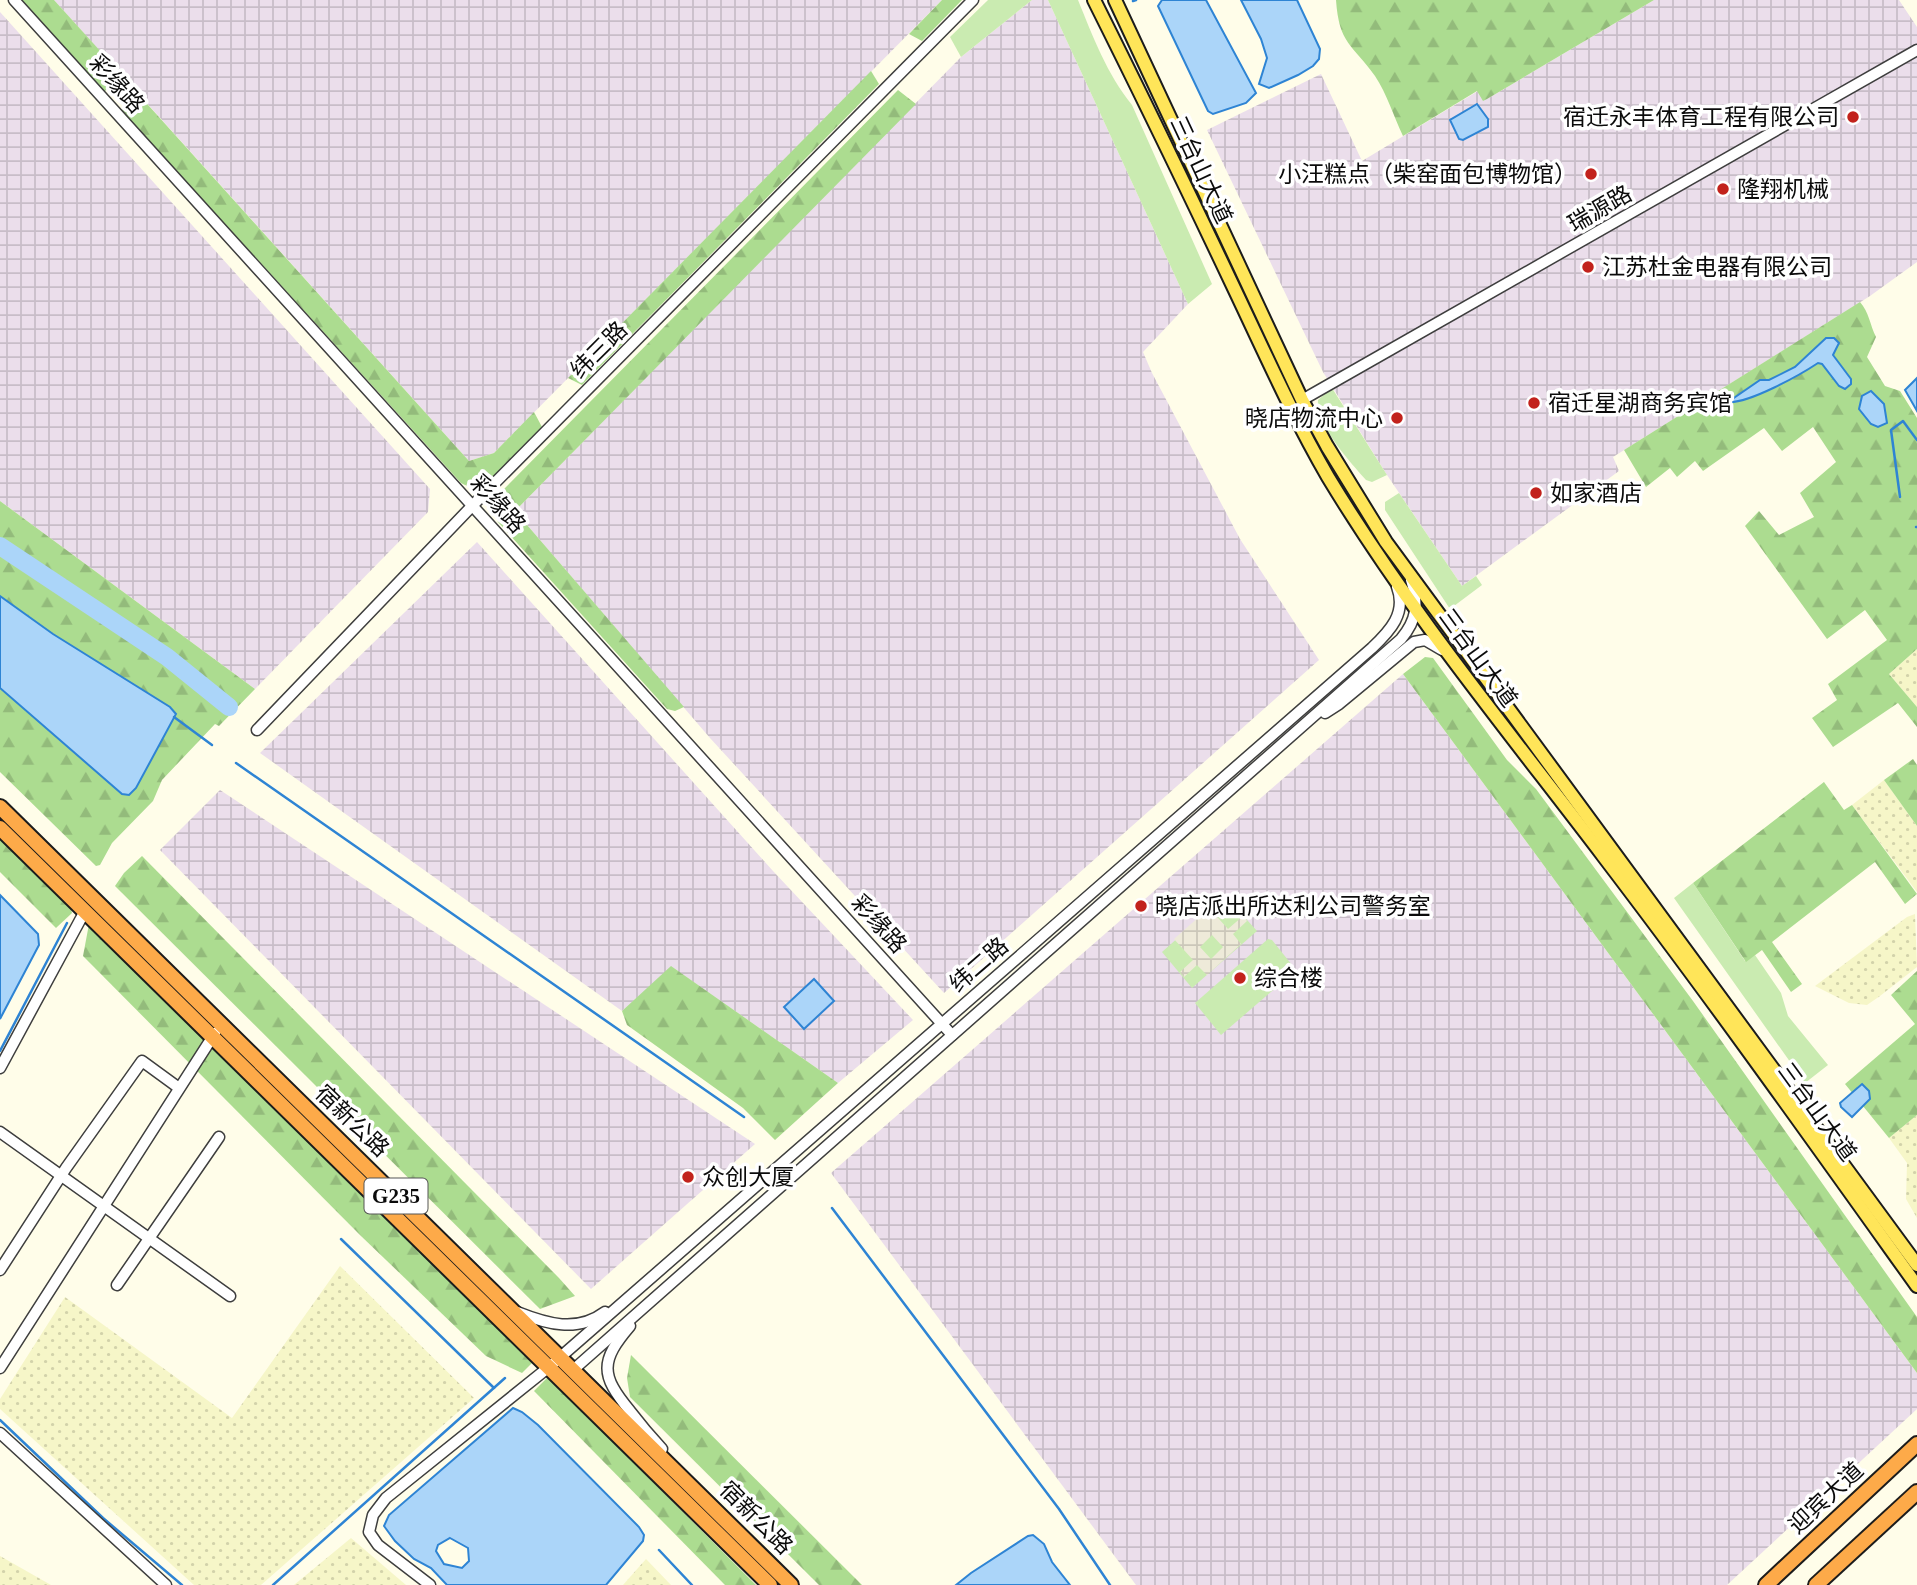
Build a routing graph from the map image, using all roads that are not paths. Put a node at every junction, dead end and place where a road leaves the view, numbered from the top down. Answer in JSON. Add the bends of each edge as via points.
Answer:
{"nodes":[{"id":1,"x":14,"y":0,"type":"edge"},
{"id":2,"x":973,"y":0,"type":"edge"},
{"id":3,"x":1094,"y":0,"type":"edge"},
{"id":4,"x":1115,"y":0,"type":"edge"},
{"id":5,"x":1917,"y":50,"type":"edge"},
{"id":6,"x":1302,"y":400,"type":"junction"},
{"id":7,"x":473,"y":505,"type":"junction"},
{"id":8,"x":1392,"y":575,"type":"junction"},
{"id":9,"x":1410,"y":575,"type":"junction"},
{"id":10,"x":1415,"y":607,"type":"junction"},
{"id":11,"x":1451,"y":657,"type":"junction"},
{"id":12,"x":1306,"y":723,"type":"junction"},
{"id":13,"x":257,"y":730,"type":"dead end"},
{"id":14,"x":0,"y":807,"type":"edge"},
{"id":15,"x":0,"y":828,"type":"edge"},
{"id":16,"x":85,"y":911,"type":"junction"},
{"id":17,"x":942,"y":1023,"type":"junction"},
{"id":18,"x":216,"y":1030,"type":"junction"},
{"id":19,"x":953,"y":1035,"type":"junction"},
{"id":20,"x":0,"y":1068,"type":"edge"},
{"id":21,"x":179,"y":1088,"type":"junction"},
{"id":22,"x":0,"y":1132,"type":"edge"},
{"id":23,"x":219,"y":1137,"type":"dead end"},
{"id":24,"x":61,"y":1175,"type":"junction"},
{"id":25,"x":104,"y":1205,"type":"junction"},
{"id":26,"x":149,"y":1237,"type":"junction"},
{"id":27,"x":1917,"y":1265,"type":"edge"},
{"id":28,"x":0,"y":1270,"type":"edge"},
{"id":29,"x":659,"y":1271,"type":"junction"},
{"id":30,"x":117,"y":1285,"type":"dead end"},
{"id":31,"x":1917,"y":1286,"type":"edge"},
{"id":32,"x":230,"y":1296,"type":"dead end"},
{"id":33,"x":654,"y":1298,"type":"junction"},
{"id":34,"x":511,"y":1309,"type":"junction"},
{"id":35,"x":554,"y":1362,"type":"junction"},
{"id":36,"x":0,"y":1368,"type":"edge"},
{"id":37,"x":573,"y":1370,"type":"junction"},
{"id":38,"x":0,"y":1433,"type":"edge"},
{"id":39,"x":1917,"y":1444,"type":"edge"},
{"id":40,"x":1917,"y":1492,"type":"edge"},
{"id":41,"x":718,"y":1513,"type":"junction"},
{"id":42,"x":166,"y":1585,"type":"edge"},
{"id":43,"x":430,"y":1585,"type":"edge"},
{"id":44,"x":770,"y":1585,"type":"edge"},
{"id":45,"x":791,"y":1585,"type":"edge"},
{"id":46,"x":1766,"y":1585,"type":"edge"},
{"id":47,"x":1816,"y":1585,"type":"edge"}],
"edges":[{"from":1,"to":7,"type":"street","name":"彩缘路"},
{"from":2,"to":7,"type":"street","name":"纬三路"},
{"from":3,"to":8,"type":"main road","name":"三台山大道","via":[[1291,407]]},
{"from":4,"to":6,"type":"main road","name":"三台山大道"},
{"from":5,"to":6,"type":"street","name":"瑞源路"},
{"from":6,"to":9,"type":"main road","name":"三台山大道"},
{"from":7,"to":13,"type":"street","name":"纬三路"},
{"from":7,"to":17,"type":"street","name":"彩缘路"},
{"from":8,"to":10,"type":"main road","name":"三台山大道"},
{"from":8,"to":17,"type":"street","name":"纬二路","via":[[1400,604],[1398,618],[1387,633]]},
{"from":9,"to":10,"type":"street"},
{"from":9,"to":27,"type":"main road","name":"三台山大道"},
{"from":10,"to":11,"type":"main road","name":"三台山大道"},
{"from":10,"to":12,"type":"street","name":"纬二路","via":[[1413,624],[1401,639]]},
{"from":11,"to":12,"type":"street","via":[[1425,640],[1414,642],[1339,705]]},
{"from":11,"to":31,"type":"main road","name":"三台山大道","via":[[1606,859]]},
{"from":12,"to":19,"type":"street","name":"纬二路"},
{"from":14,"to":18,"type":"highway","name":"宿新公路","number":"G235"},
{"from":15,"to":16,"type":"highway","name":"宿新公路","number":"G235"},
{"from":16,"to":18,"type":"highway","name":"宿新公路","number":"G235"},
{"from":16,"to":20,"type":"street"},
{"from":17,"to":19,"type":"street","name":"彩缘路"},
{"from":17,"to":29,"type":"street","name":"纬二路"},
{"from":18,"to":21,"type":"street"},
{"from":18,"to":34,"type":"highway","name":"宿新公路","number":"G235"},
{"from":18,"to":35,"type":"highway","name":"宿新公路","number":"G235"},
{"from":19,"to":33,"type":"street","name":"纬二路"},
{"from":21,"to":24,"type":"street","via":[[142,1061]]},
{"from":21,"to":25,"type":"street"},
{"from":22,"to":24,"type":"street"},
{"from":23,"to":26,"type":"street"},
{"from":24,"to":25,"type":"street"},
{"from":24,"to":28,"type":"street"},
{"from":25,"to":26,"type":"street"},
{"from":25,"to":36,"type":"street"},
{"from":26,"to":30,"type":"street"},
{"from":26,"to":32,"type":"street"},
{"from":29,"to":34,"type":"street","via":[[600,1316],[585,1322],[559,1326]]},
{"from":29,"to":35,"type":"street","name":"纬二路"},
{"from":33,"to":37,"type":"street","name":"纬二路"},
{"from":33,"to":41,"type":"street","via":[[616,1342],[607,1366],[608,1378],[624,1404]]},
{"from":34,"to":35,"type":"highway","name":"宿新公路","number":"G235"},
{"from":35,"to":37,"type":"highway","name":"宿新公路","number":"G235"},
{"from":35,"to":43,"type":"street","name":"纬二路","via":[[387,1498],[373,1515],[369,1532],[378,1545]]},
{"from":35,"to":44,"type":"highway","name":"宿新公路","number":"G235"},
{"from":37,"to":41,"type":"highway","name":"宿新公路","number":"G235"},
{"from":38,"to":42,"type":"street"},
{"from":39,"to":46,"type":"highway","name":"迎宾大道"},
{"from":40,"to":47,"type":"highway"},
{"from":41,"to":45,"type":"highway","name":"宿新公路","number":"G235"}]}
